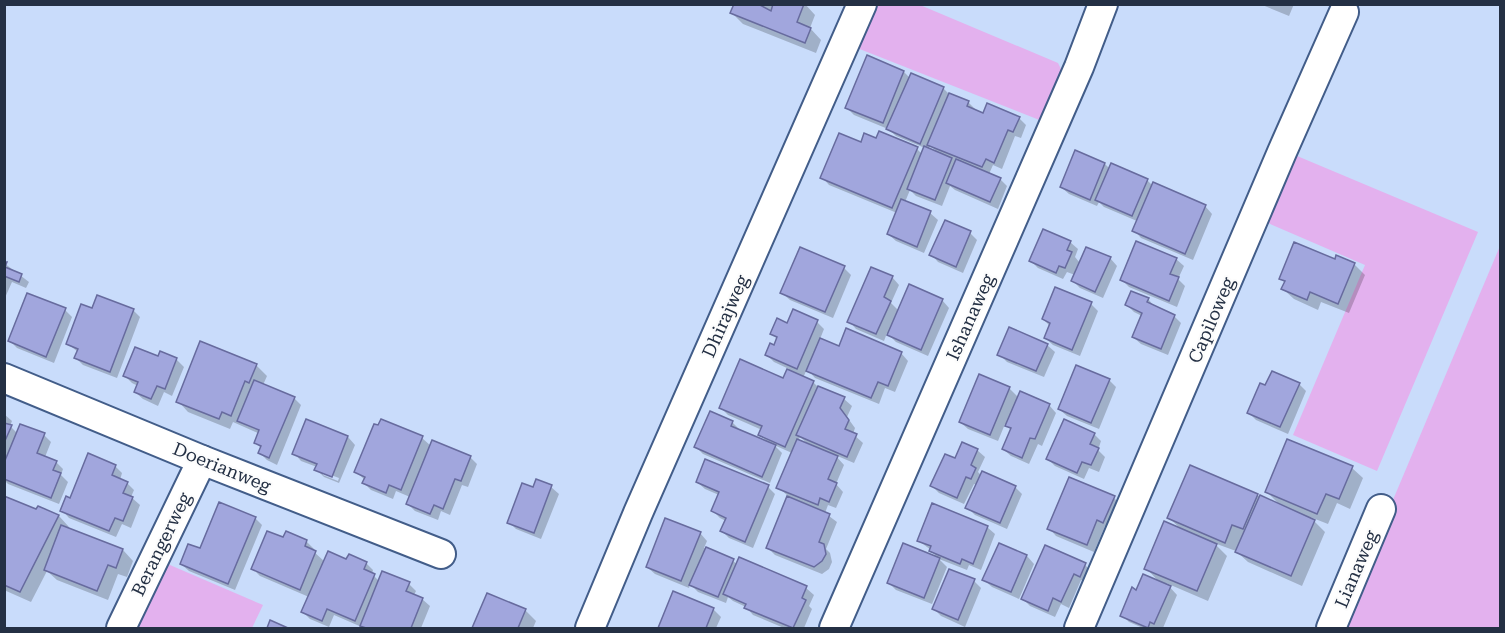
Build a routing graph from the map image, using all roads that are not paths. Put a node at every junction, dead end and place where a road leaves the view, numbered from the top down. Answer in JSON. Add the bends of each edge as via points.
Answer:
{"nodes":[{"id":1,"x":862,"y":4,"type":"edge"},
{"id":2,"x":1103,"y":4,"type":"edge"},
{"id":3,"x":1344,"y":12,"type":"dead end"},
{"id":4,"x":4,"y":378,"type":"edge"},
{"id":5,"x":202,"y":460,"type":"junction"},
{"id":6,"x":1381,"y":509,"type":"dead end"},
{"id":7,"x":441,"y":554,"type":"dead end"},
{"id":8,"x":121,"y":628,"type":"edge"},
{"id":9,"x":590,"y":628,"type":"edge"},
{"id":10,"x":834,"y":628,"type":"edge"},
{"id":11,"x":1079,"y":628,"type":"edge"},
{"id":12,"x":1331,"y":628,"type":"edge"}],
"edges":[{"from":1,"to":9,"type":"street","name":"Dhirajweg"},
{"from":2,"to":10,"type":"street","name":"Ishanaweg"},
{"from":3,"to":11,"type":"street","name":"Capiloweg"},
{"from":4,"to":5,"type":"street","name":"Doerianweg"},
{"from":5,"to":7,"type":"street","name":"Doerianweg"},
{"from":5,"to":8,"type":"street","name":"Berangerweg"},
{"from":6,"to":12,"type":"street","name":"Lianaweg"}]}
